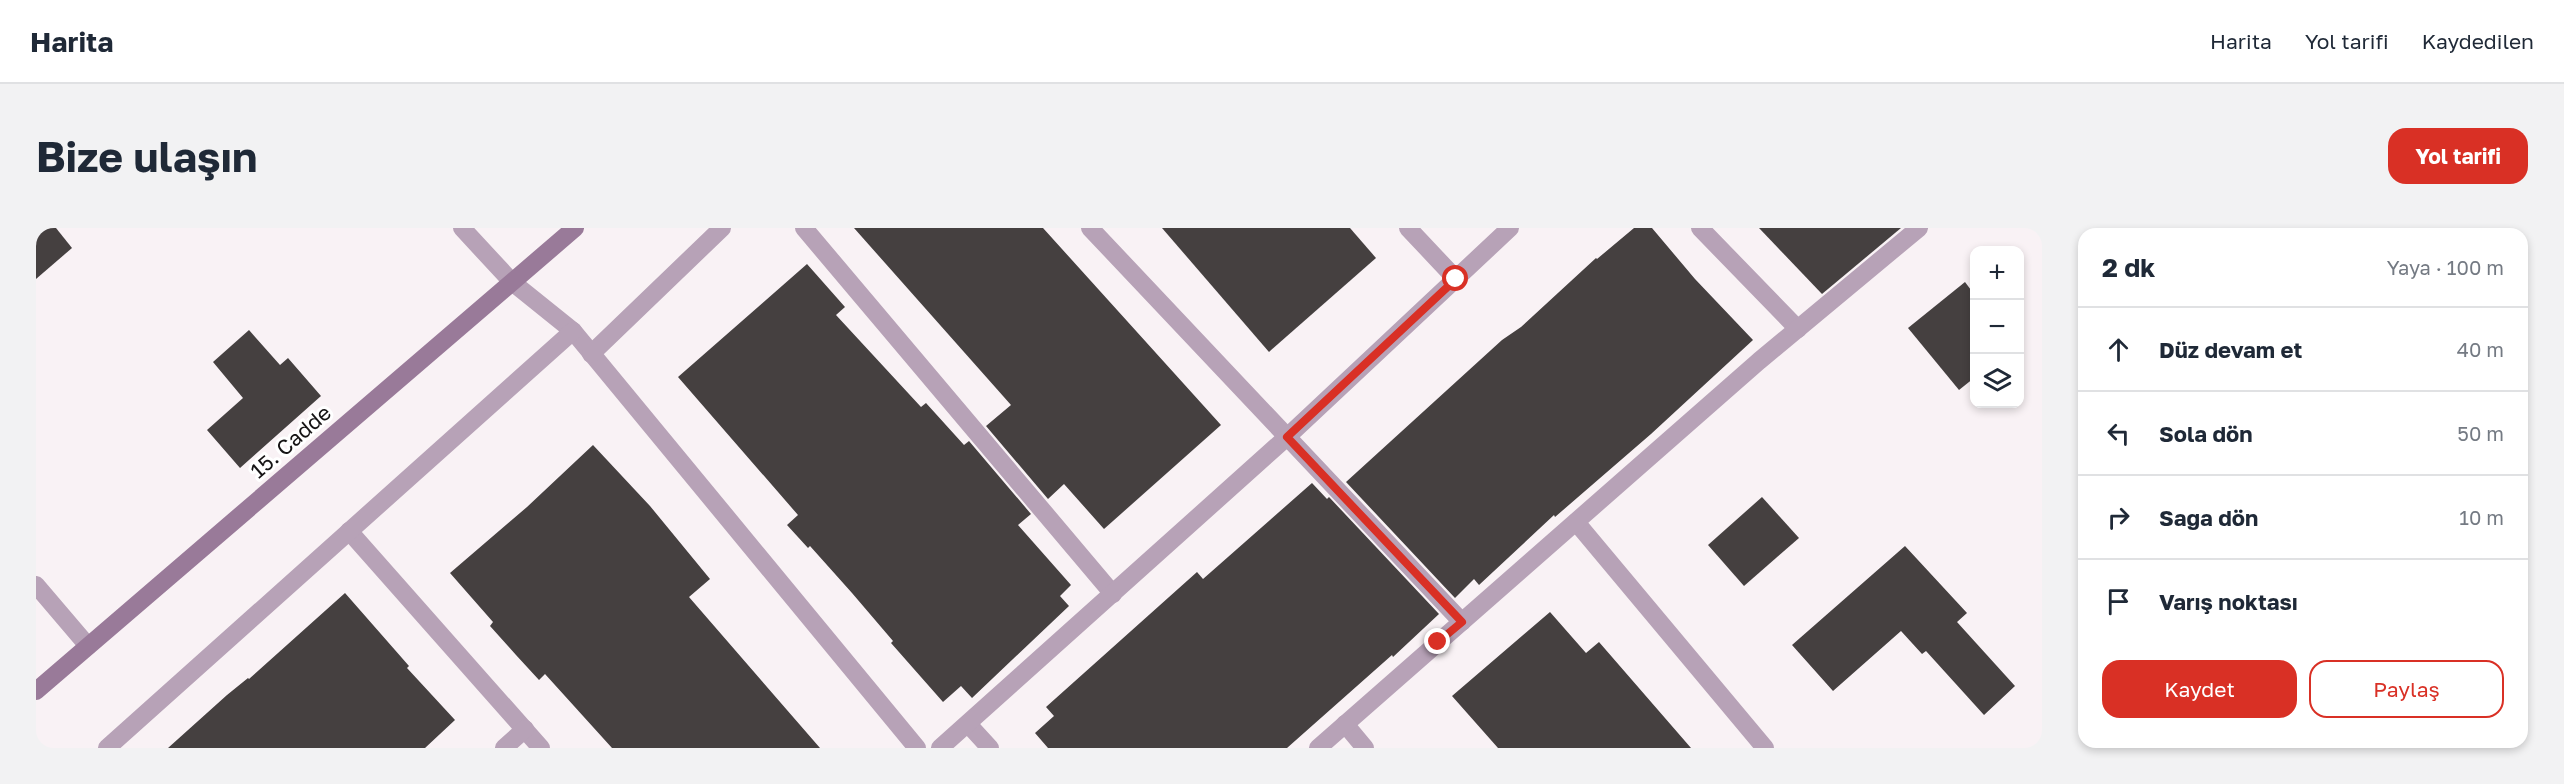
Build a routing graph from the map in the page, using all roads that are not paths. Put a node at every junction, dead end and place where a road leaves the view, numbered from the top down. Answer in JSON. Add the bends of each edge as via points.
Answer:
{"nodes":[{"id":1,"x":462,"y":228,"type":"edge"},
{"id":2,"x":575,"y":228,"type":"edge"},
{"id":3,"x":722,"y":228,"type":"edge"},
{"id":4,"x":804,"y":228,"type":"edge"},
{"id":5,"x":1090,"y":228,"type":"edge"},
{"id":6,"x":1408,"y":228,"type":"edge"},
{"id":7,"x":1510,"y":228,"type":"edge"},
{"id":8,"x":1700,"y":228,"type":"edge"},
{"id":9,"x":1918,"y":228,"type":"edge"},
{"id":10,"x":1456,"y":279,"type":"junction"},
{"id":11,"x":512,"y":282,"type":"junction"},
{"id":12,"x":1798,"y":329,"type":"junction"},
{"id":13,"x":573,"y":331,"type":"junction"},
{"id":14,"x":591,"y":354,"type":"junction"},
{"id":15,"x":1287,"y":437,"type":"junction"},
{"id":16,"x":1576,"y":522,"type":"junction"},
{"id":17,"x":350,"y":531,"type":"junction"},
{"id":18,"x":36,"y":585,"type":"edge"},
{"id":19,"x":1113,"y":594,"type":"junction"},
{"id":20,"x":1462,"y":622,"type":"junction"},
{"id":21,"x":88,"y":646,"type":"junction"},
{"id":22,"x":36,"y":691,"type":"edge"},
{"id":23,"x":968,"y":724,"type":"junction"},
{"id":24,"x":1345,"y":724,"type":"junction"},
{"id":25,"x":525,"y":729,"type":"junction"},
{"id":26,"x":107,"y":748,"type":"edge"},
{"id":27,"x":504,"y":748,"type":"edge"},
{"id":28,"x":541,"y":748,"type":"edge"},
{"id":29,"x":917,"y":748,"type":"edge"},
{"id":30,"x":940,"y":748,"type":"edge"},
{"id":31,"x":990,"y":748,"type":"edge"},
{"id":32,"x":1318,"y":748,"type":"edge"},
{"id":33,"x":1365,"y":748,"type":"edge"},
{"id":34,"x":1765,"y":748,"type":"edge"}],
"edges":[{"from":1,"to":11,"type":"street"},
{"from":2,"to":11,"type":"main road","name":"15. Cadde"},
{"from":3,"to":14,"type":"street"},
{"from":4,"to":19,"type":"street"},
{"from":5,"to":15,"type":"street"},
{"from":6,"to":10,"type":"street"},
{"from":7,"to":10,"type":"street"},
{"from":8,"to":12,"type":"street"},
{"from":9,"to":12,"type":"street"},
{"from":10,"to":15,"type":"street"},
{"from":11,"to":13,"type":"street"},
{"from":11,"to":21,"type":"main road","name":"15. Cadde"},
{"from":12,"to":16,"type":"street"},
{"from":13,"to":14,"type":"street"},
{"from":13,"to":17,"type":"street"},
{"from":14,"to":29,"type":"street"},
{"from":15,"to":19,"type":"street"},
{"from":15,"to":20,"type":"street"},
{"from":16,"to":20,"type":"street"},
{"from":16,"to":34,"type":"street"},
{"from":17,"to":25,"type":"street"},
{"from":17,"to":26,"type":"street"},
{"from":18,"to":21,"type":"street"},
{"from":19,"to":23,"type":"street"},
{"from":20,"to":24,"type":"street"},
{"from":21,"to":22,"type":"main road","name":"15. Cadde"},
{"from":23,"to":30,"type":"street"},
{"from":23,"to":31,"type":"street"},
{"from":24,"to":32,"type":"street"},
{"from":24,"to":33,"type":"street"},
{"from":25,"to":27,"type":"street"},
{"from":25,"to":28,"type":"street"}]}
